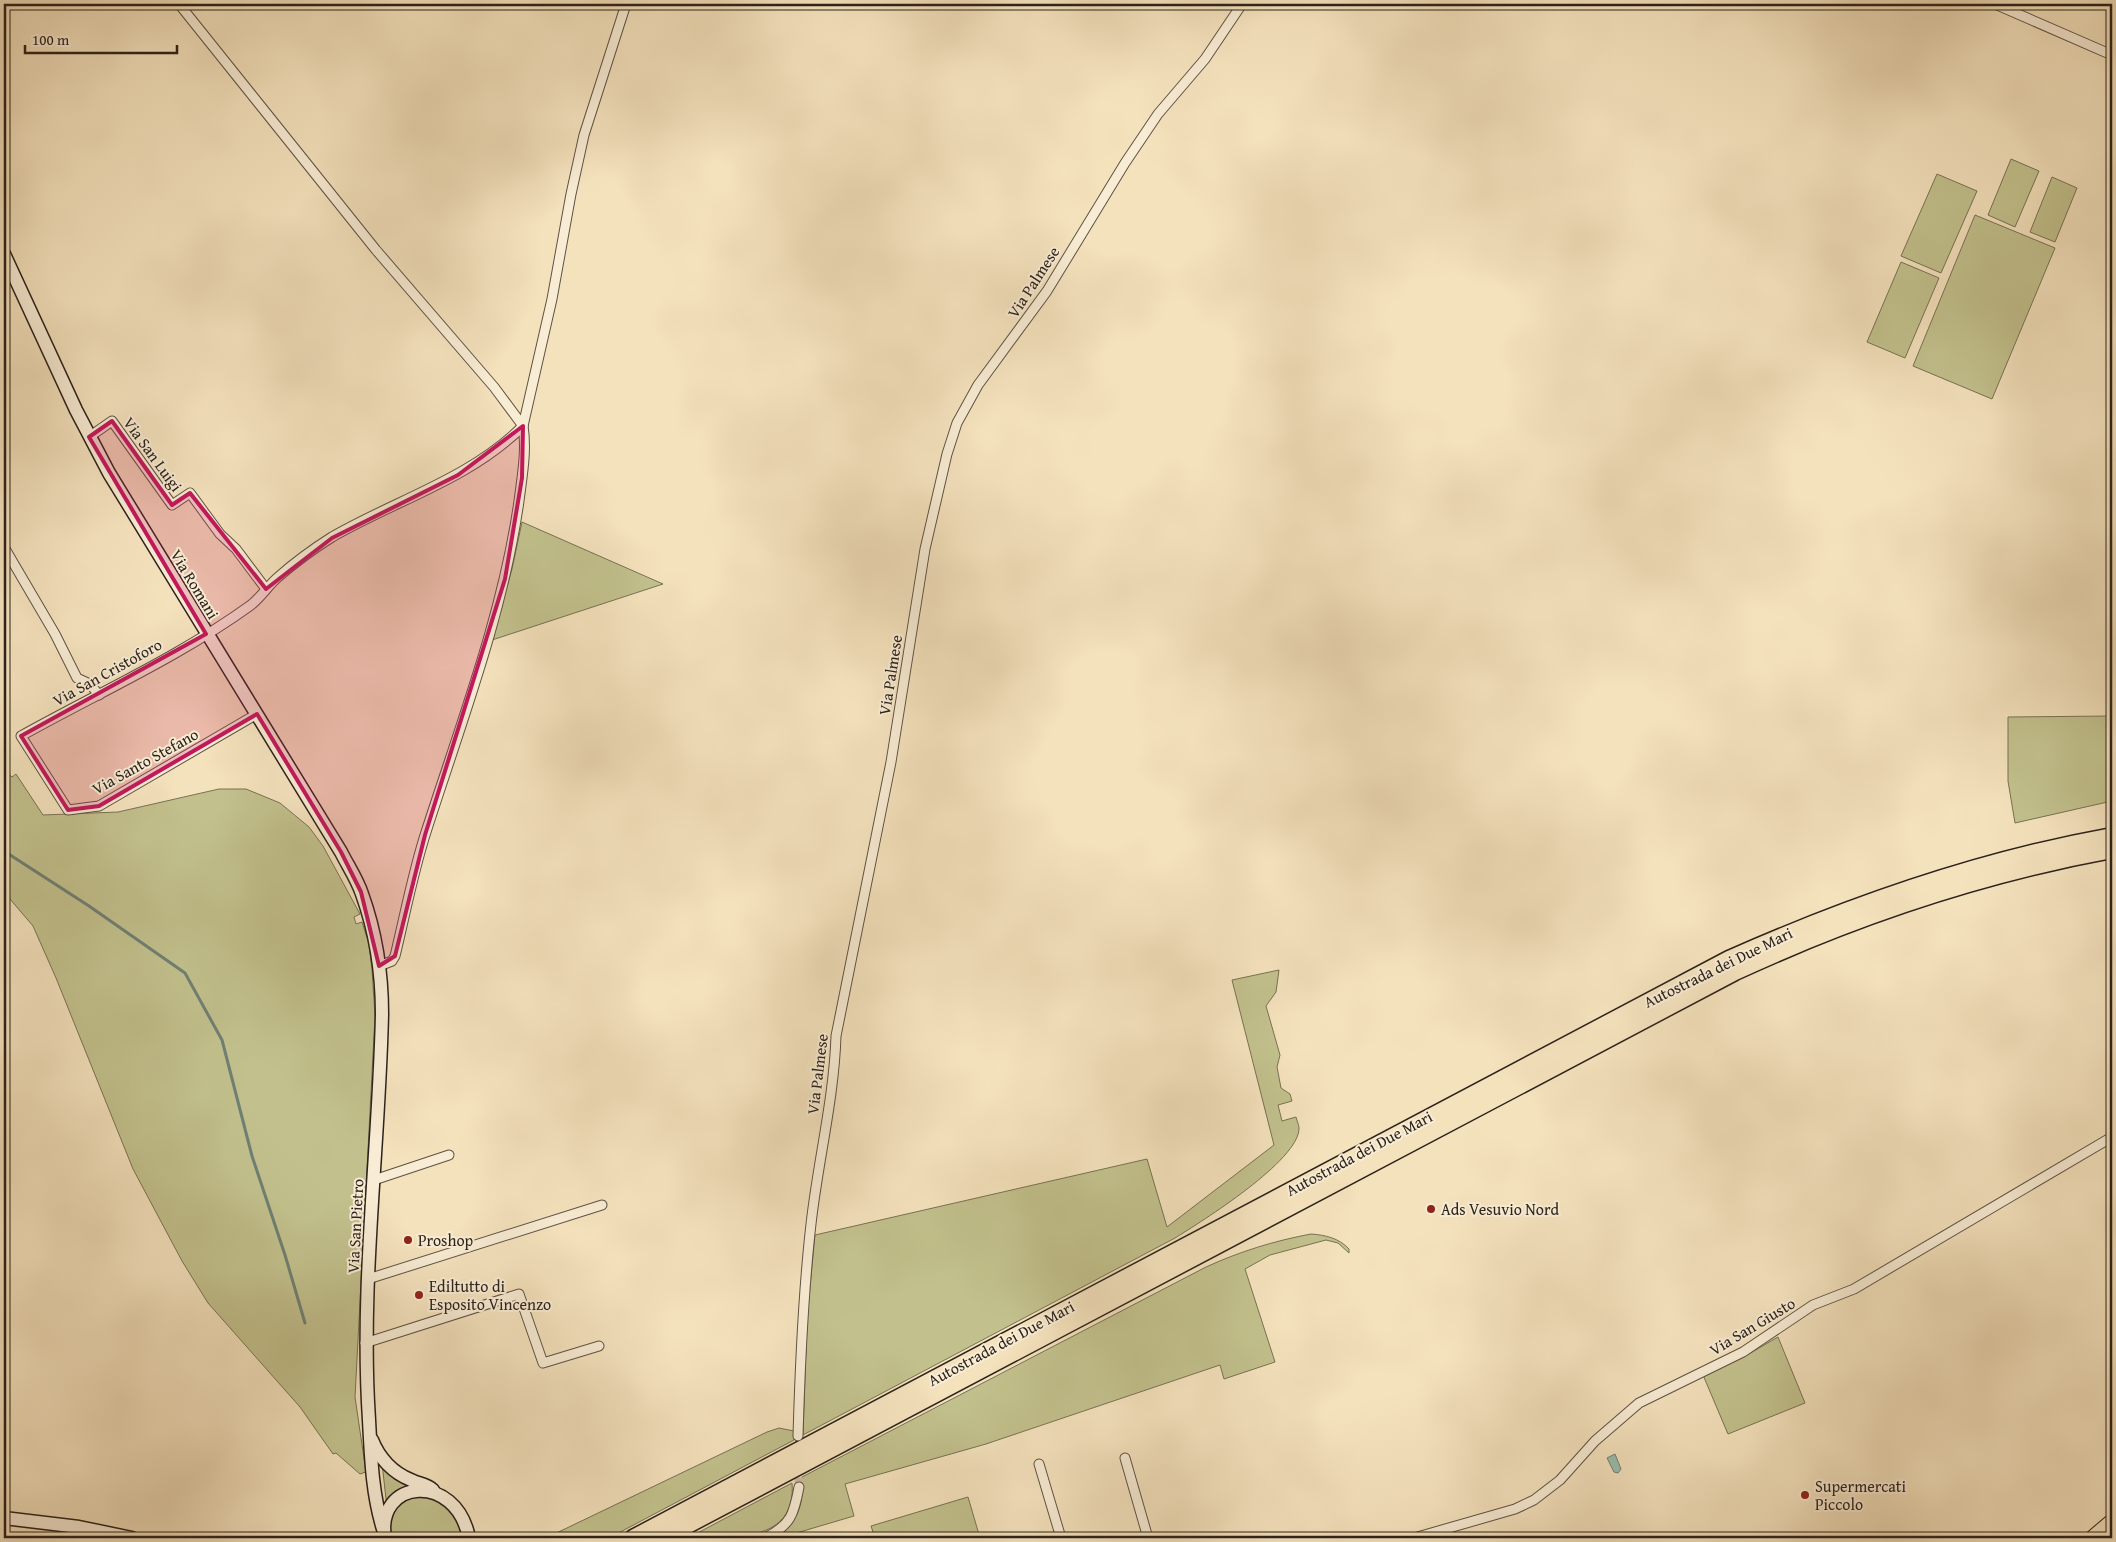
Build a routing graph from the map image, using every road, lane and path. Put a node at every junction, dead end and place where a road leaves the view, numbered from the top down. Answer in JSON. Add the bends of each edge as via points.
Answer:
{"nodes":[{"id":1,"x":178,"y":4,"type":"edge"},
{"id":2,"x":626,"y":4,"type":"edge"},
{"id":3,"x":1242,"y":4,"type":"edge"},
{"id":4,"x":1995,"y":4,"type":"edge"},
{"id":5,"x":2112,"y":55,"type":"edge"},
{"id":6,"x":4,"y":254,"type":"edge"},
{"id":7,"x":524,"y":426,"type":"junction"},
{"id":8,"x":89,"y":437,"type":"junction"},
{"id":9,"x":4,"y":547,"type":"edge"},
{"id":10,"x":266,"y":589,"type":"junction"},
{"id":11,"x":206,"y":634,"type":"junction"},
{"id":12,"x":99,"y":695,"type":"junction"},
{"id":13,"x":257,"y":714,"type":"junction"},
{"id":14,"x":21,"y":736,"type":"joint"},
{"id":15,"x":2112,"y":836,"type":"edge"},
{"id":16,"x":2112,"y":850,"type":"edge"},
{"id":17,"x":371,"y":924,"type":"joint"},
{"id":18,"x":379,"y":966,"type":"junction"},
{"id":19,"x":2112,"y":1137,"type":"edge"},
{"id":20,"x":449,"y":1155,"type":"dead end"},
{"id":21,"x":374,"y":1180,"type":"junction"},
{"id":22,"x":602,"y":1206,"type":"dead end"},
{"id":23,"x":368,"y":1279,"type":"junction"},
{"id":24,"x":365,"y":1343,"type":"junction"},
{"id":25,"x":599,"y":1346,"type":"dead end"},
{"id":26,"x":370,"y":1436,"type":"junction"},
{"id":27,"x":798,"y":1436,"type":"dead end"},
{"id":28,"x":1125,"y":1458,"type":"dead end"},
{"id":29,"x":1039,"y":1464,"type":"dead end"},
{"id":30,"x":799,"y":1487,"type":"tunnel mouth"},
{"id":31,"x":436,"y":1492,"type":"junction"},
{"id":32,"x":4,"y":1518,"type":"edge"},
{"id":33,"x":2112,"y":1521,"type":"edge"},
{"id":34,"x":384,"y":1534,"type":"edge"},
{"id":35,"x":132,"y":1538,"type":"edge"},
{"id":36,"x":469,"y":1538,"type":"edge"},
{"id":37,"x":633,"y":1538,"type":"edge"},
{"id":38,"x":663,"y":1538,"type":"edge"},
{"id":39,"x":765,"y":1538,"type":"edge"},
{"id":40,"x":1061,"y":1538,"type":"edge"},
{"id":41,"x":1148,"y":1538,"type":"edge"},
{"id":42,"x":1414,"y":1538,"type":"edge"},
{"id":43,"x":2092,"y":1538,"type":"edge"}],
"edges":[{"from":1,"to":7,"type":"street","via":[[376,250]]},
{"from":2,"to":7,"type":"street","via":[[584,135]]},
{"from":3,"to":27,"type":"street","name":"Via Palmese","via":[[1205,59],[1158,114],[1047,291],[978,385],[957,423],[947,454],[925,549],[891,762],[836,1036],[835,1067],[811,1224]]},
{"from":4,"to":5,"type":"street"},
{"from":6,"to":8,"type":"street","name":"Via Romani"},
{"from":7,"to":10,"type":"street","name":"Via San Cristoforo","via":[[508,441],[458,474],[332,538]]},
{"from":7,"to":18,"type":"street","via":[[522,478],[505,579],[425,835],[395,956],[392,961]]},
{"from":8,"to":10,"type":"street","name":"Via San Luigi","via":[[112,421],[172,505],[190,493]]},
{"from":8,"to":11,"type":"street","name":"Via Romani"},
{"from":9,"to":12,"type":"street","via":[[77,678],[90,684]]},
{"from":10,"to":11,"type":"street","name":"Via San Cristoforo","via":[[252,603]]},
{"from":11,"to":12,"type":"street","name":"Via San Cristoforo"},
{"from":11,"to":13,"type":"street","name":"Via Romani"},
{"from":12,"to":14,"type":"street","name":"Via San Cristoforo"},
{"from":13,"to":14,"type":"street","name":"Via Santo Stefano","via":[[99,806],[68,810]]},
{"from":13,"to":17,"type":"street","name":"Via Romani","via":[[341,852],[361,892]]},
{"from":15,"to":37,"type":"highway","name":"Autostrada dei Due Mari","via":[[2028,853],[1918,884],[1790,932],[1729,959]]},
{"from":16,"to":38,"type":"highway","name":"Autostrada dei Due Mari","via":[[2031,867],[1922,898],[1829,931],[1735,972]]},
{"from":17,"to":18,"type":"street","name":"Via San Pietro"},
{"from":18,"to":21,"type":"street","name":"Via San Pietro","via":[[382,985],[381,1044]]},
{"from":19,"to":42,"type":"street","name":"Via San Giusto","via":[[1854,1289],[1814,1306],[1743,1352],[1639,1404],[1595,1441],[1560,1480],[1534,1500],[1515,1509]]},
{"from":20,"to":21,"type":"street"},
{"from":21,"to":23,"type":"street","name":"Via San Pietro"},
{"from":22,"to":23,"type":"street"},
{"from":23,"to":24,"type":"street","name":"Via San Pietro"},
{"from":24,"to":25,"type":"street","via":[[519,1294],[543,1363]]},
{"from":24,"to":26,"type":"street","name":"Via San Pietro"},
{"from":26,"to":31,"type":"street","via":[[380,1456],[400,1476],[429,1486]]},
{"from":26,"to":34,"type":"street","name":"Via San Pietro","via":[[370,1462]]},
{"from":28,"to":41,"type":"street"},
{"from":29,"to":40,"type":"street"},
{"from":30,"to":39,"type":"street","via":[[794,1512],[782,1530]]},
{"from":31,"to":34,"type":"street","via":[[410,1492],[398,1498],[385,1516]]},
{"from":31,"to":36,"type":"street","via":[[460,1512]]},
{"from":32,"to":35,"type":"street","via":[[79,1527]]},
{"from":33,"to":43,"type":"main road"}]}
